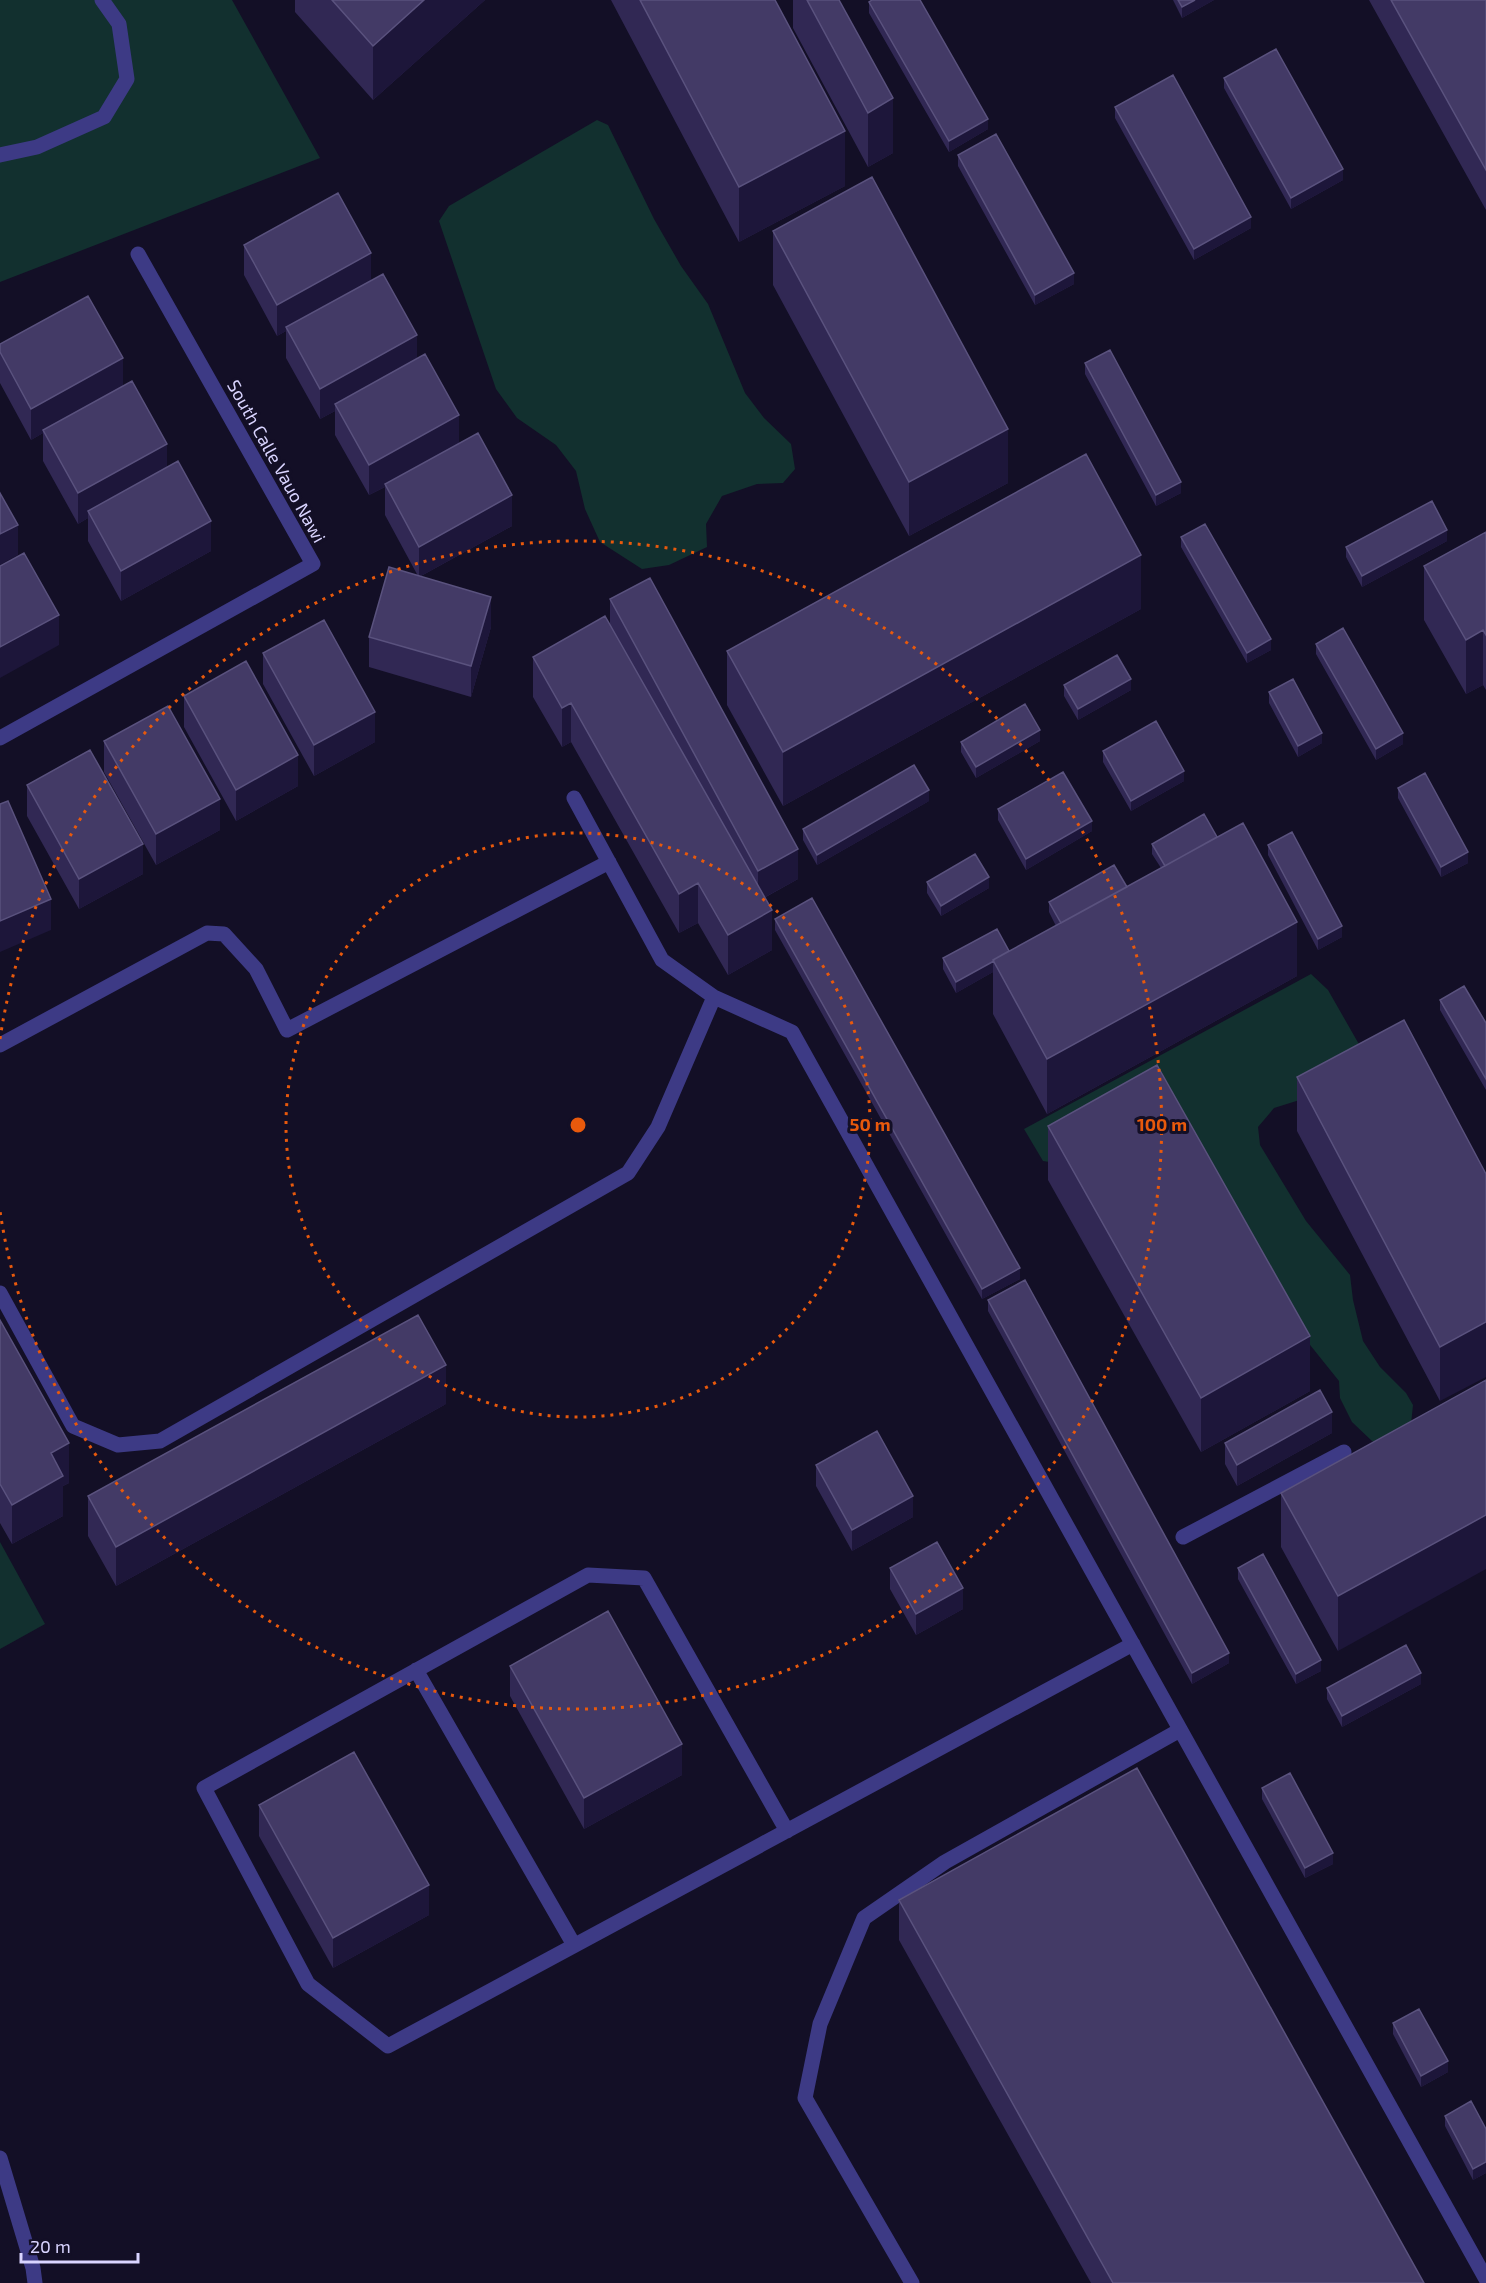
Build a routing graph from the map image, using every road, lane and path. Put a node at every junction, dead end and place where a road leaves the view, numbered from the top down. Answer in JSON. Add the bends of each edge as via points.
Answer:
{"nodes":[{"id":1,"x":102,"y":0,"type":"edge"},
{"id":2,"x":0,"y":155,"type":"edge"},
{"id":3,"x":138,"y":254,"type":"dead end"},
{"id":4,"x":0,"y":738,"type":"edge"},
{"id":5,"x":574,"y":798,"type":"dead end"},
{"id":6,"x":609,"y":862,"type":"junction"},
{"id":7,"x":714,"y":998,"type":"junction"},
{"id":8,"x":0,"y":1045,"type":"edge"},
{"id":9,"x":0,"y":1293,"type":"edge"},
{"id":10,"x":1344,"y":1452,"type":"dead end"},
{"id":11,"x":1183,"y":1537,"type":"dead end"},
{"id":12,"x":1133,"y":1644,"type":"junction"},
{"id":13,"x":416,"y":1670,"type":"junction"},
{"id":14,"x":1180,"y":1730,"type":"junction"},
{"id":15,"x":787,"y":1831,"type":"junction"},
{"id":16,"x":574,"y":1945,"type":"junction"},
{"id":17,"x":0,"y":2158,"type":"edge"},
{"id":18,"x":1486,"y":2279,"type":"edge"},
{"id":19,"x":35,"y":2283,"type":"edge"},
{"id":20,"x":912,"y":2283,"type":"edge"}],
"edges":[{"from":1,"to":2,"type":"street","via":[[119,24],[128,79],[104,117],[38,147]]},
{"from":3,"to":4,"type":"street","name":"South Calle Vauo Nawi","via":[[313,564]]},
{"from":5,"to":6,"type":"street"},
{"from":6,"to":7,"type":"street","via":[[662,960]]},
{"from":6,"to":8,"type":"street","via":[[287,1030],[256,969],[224,934],[207,933]]},
{"from":7,"to":9,"type":"street","via":[[658,1127],[628,1173],[160,1441],[118,1446],[73,1426]]},
{"from":7,"to":12,"type":"street","via":[[792,1032]]},
{"from":10,"to":11,"type":"street"},
{"from":12,"to":14,"type":"street"},
{"from":12,"to":15,"type":"street"},
{"from":13,"to":15,"type":"street","via":[[588,1575],[644,1578]]},
{"from":13,"to":16,"type":"street"},
{"from":13,"to":16,"type":"street","via":[[204,1788],[308,1984],[388,2046]]},
{"from":14,"to":18,"type":"street"},
{"from":14,"to":20,"type":"street","via":[[945,1862],[864,1918],[820,2024],[805,2098]]},
{"from":15,"to":16,"type":"street"},
{"from":17,"to":19,"type":"street"}]}
